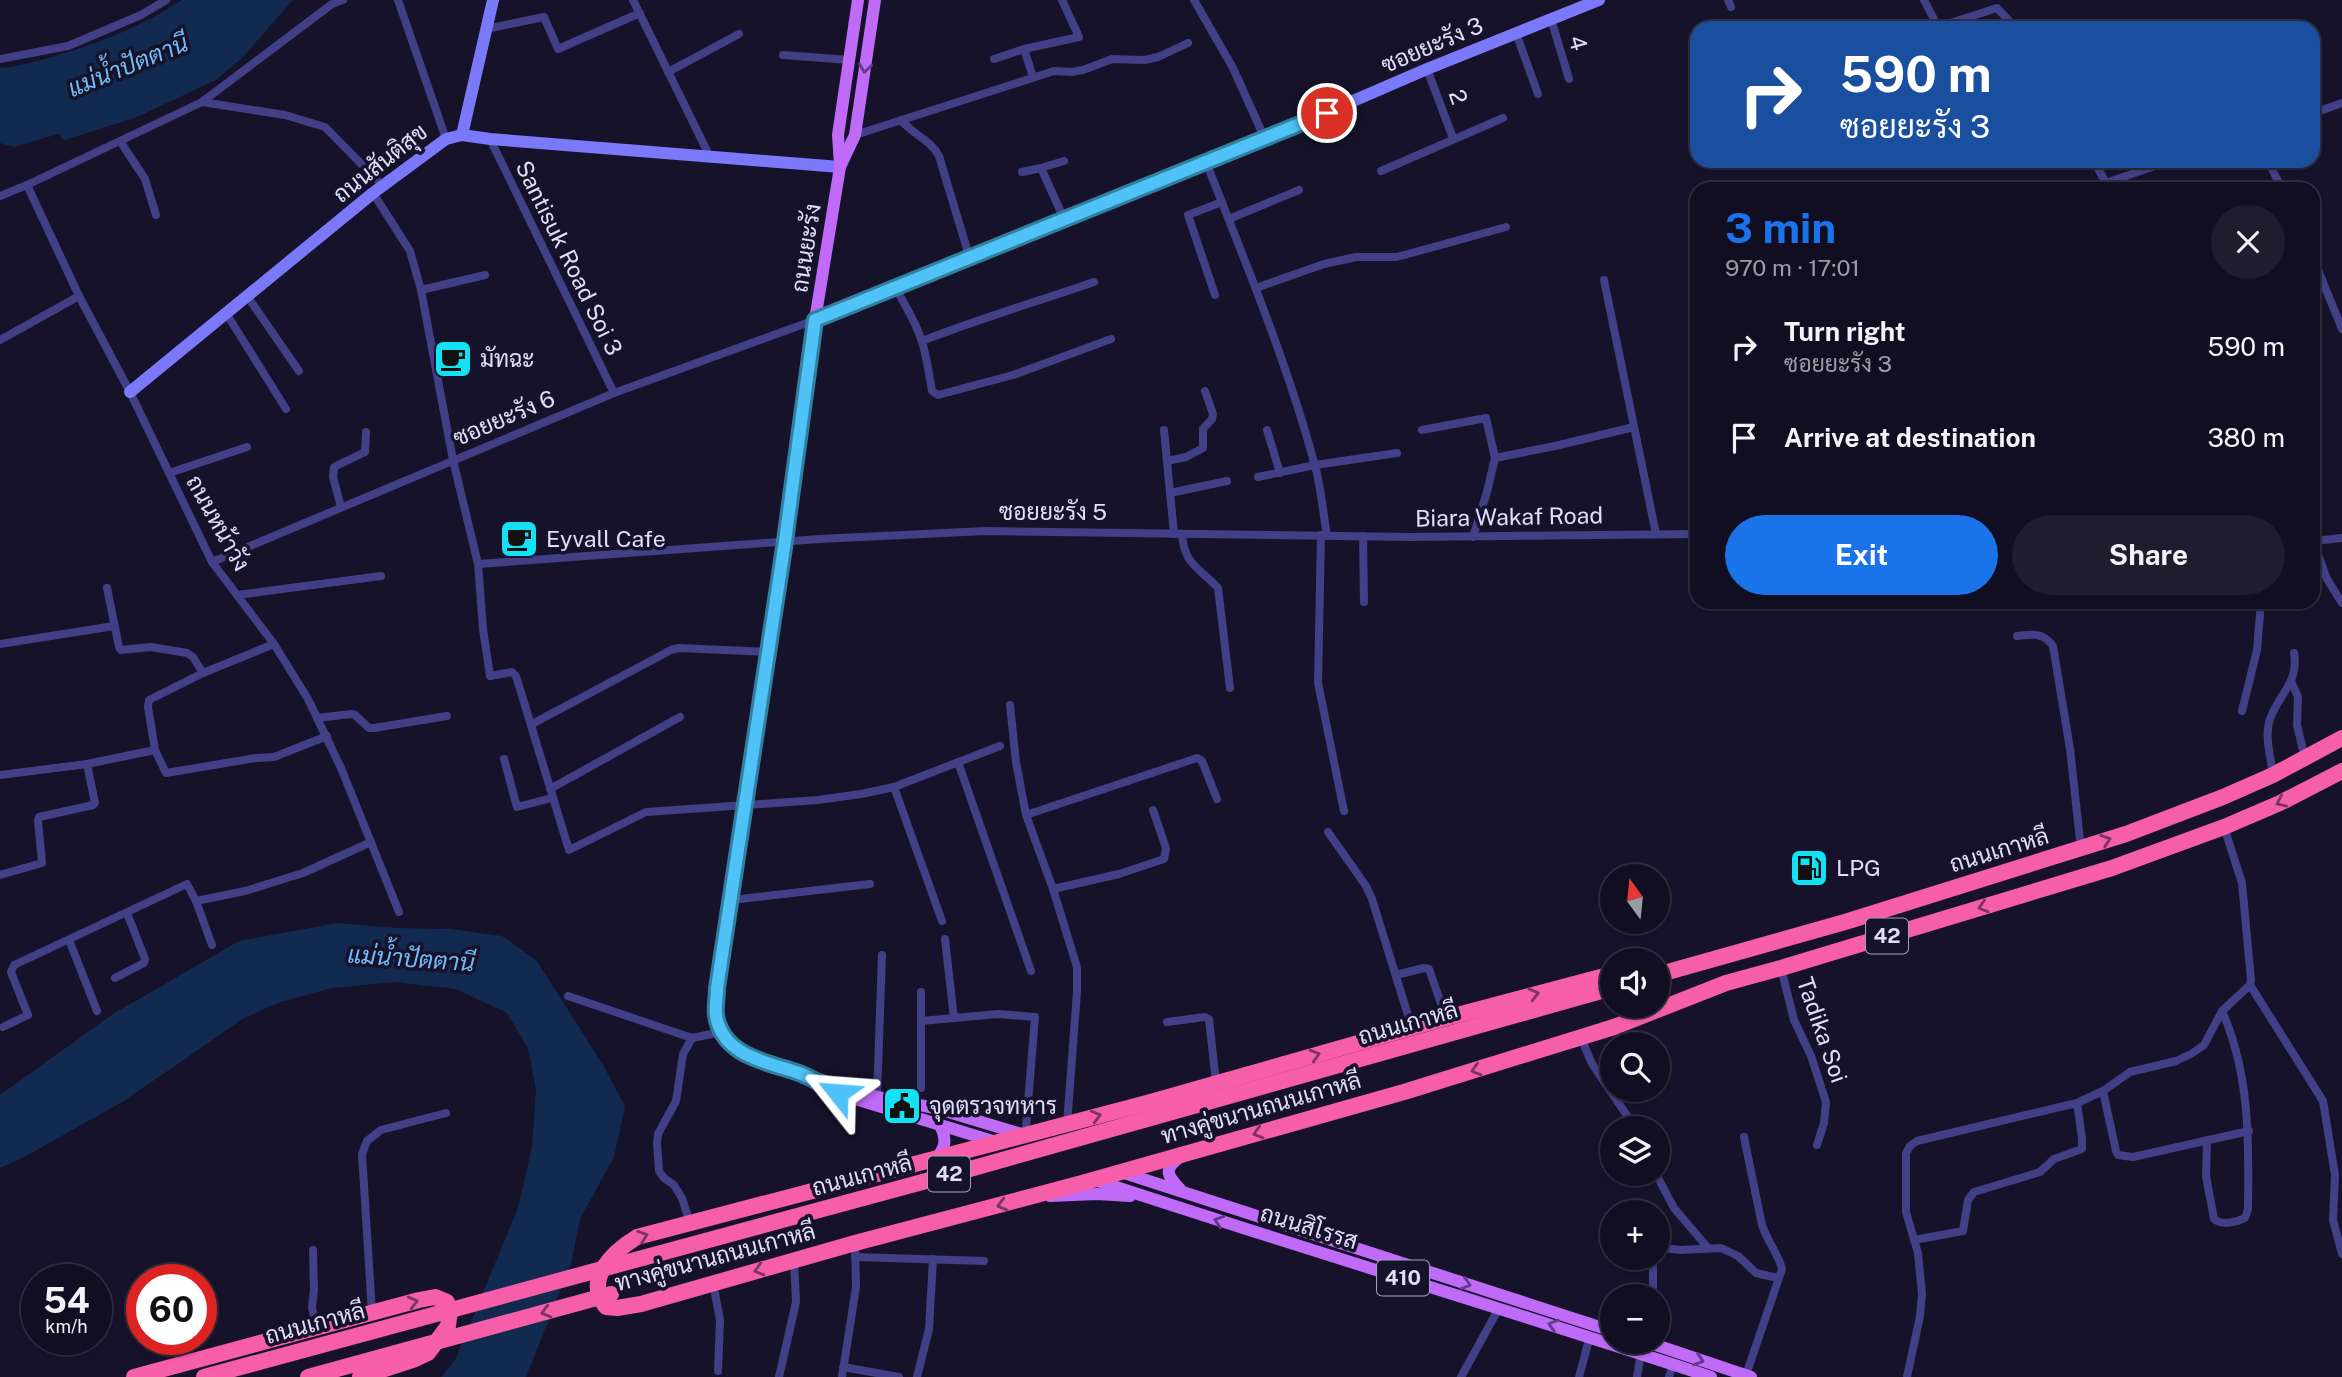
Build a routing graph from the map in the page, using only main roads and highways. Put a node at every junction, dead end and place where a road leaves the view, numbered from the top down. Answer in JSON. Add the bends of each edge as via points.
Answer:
{"nodes":[{"id":1,"x":858,"y":0,"type":"edge"},
{"id":2,"x":875,"y":0,"type":"edge"},
{"id":3,"x":841,"y":167,"type":"junction"},
{"id":4,"x":2342,"y":738,"type":"edge"},
{"id":5,"x":2342,"y":771,"type":"edge"},
{"id":6,"x":2041,"y":861,"type":"junction"},
{"id":7,"x":2048,"y":887,"type":"junction"},
{"id":8,"x":1845,"y":922,"type":"junction"},
{"id":9,"x":1879,"y":938,"type":"junction"},
{"id":10,"x":1745,"y":950,"type":"junction"},
{"id":11,"x":1670,"y":964,"type":"edge"},
{"id":12,"x":1670,"y":971,"type":"edge"},
{"id":13,"x":1600,"y":977,"type":"edge"},
{"id":14,"x":1600,"y":991,"type":"edge"},
{"id":15,"x":802,"y":1074,"type":"junction"},
{"id":16,"x":940,"y":1125,"type":"junction"},
{"id":17,"x":1026,"y":1132,"type":"junction"},
{"id":18,"x":998,"y":1143,"type":"junction"},
{"id":19,"x":1185,"y":1153,"type":"junction"},
{"id":20,"x":936,"y":1159,"type":"junction"},
{"id":21,"x":1121,"y":1172,"type":"junction"},
{"id":22,"x":1096,"y":1180,"type":"junction"},
{"id":23,"x":1182,"y":1192,"type":"junction"},
{"id":24,"x":1034,"y":1197,"type":"junction"},
{"id":25,"x":1148,"y":1197,"type":"junction"},
{"id":26,"x":616,"y":1265,"type":"junction"},
{"id":27,"x":611,"y":1294,"type":"dead end"},
{"id":28,"x":1600,"y":1327,"type":"edge"},
{"id":29,"x":1600,"y":1338,"type":"edge"},
{"id":30,"x":1651,"y":1354,"type":"edge"},
{"id":31,"x":1666,"y":1354,"type":"edge"},
{"id":32,"x":1671,"y":1371,"type":"edge"},
{"id":33,"x":1749,"y":1376,"type":"edge"},
{"id":34,"x":134,"y":1377,"type":"edge"},
{"id":35,"x":204,"y":1377,"type":"edge"},
{"id":36,"x":308,"y":1377,"type":"edge"},
{"id":37,"x":360,"y":1377,"type":"edge"},
{"id":38,"x":1711,"y":1377,"type":"edge"}],
"edges":[{"from":1,"to":3,"type":"main road","name":"ถนนยะรัง","via":[[838,135]]},
{"from":2,"to":3,"type":"main road","name":"ถนนยะรัง","one_way":true,"via":[[855,135]]},
{"from":3,"to":15,"type":"main road","name":"ถนนยะรัง","via":[[717,988],[716,1015],[732,1046]]},
{"from":6,"to":4,"type":"highway","name":"ถนนเกาหลี","number":"42","one_way":true,"via":[[2223,797]]},
{"from":5,"to":7,"type":"highway","number":"42","one_way":true,"via":[[2224,827]]},
{"from":6,"to":7,"type":"highway"},
{"from":6,"to":8,"type":"highway","name":"ถนนเกาหลี","number":"42"},
{"from":7,"to":9,"type":"highway","number":"42","one_way":true},
{"from":8,"to":9,"type":"highway","number":"42"},
{"from":8,"to":10,"type":"highway","name":"ถนนเกาหลี","number":"42"},
{"from":9,"to":19,"type":"highway","name":"ทางคู่ขนานถนนเกาหลี","number":"42","one_way":true,"via":[[1726,983],[1615,1027]]},
{"from":10,"to":11,"type":"highway"},
{"from":10,"to":12,"type":"highway","name":"ถนนเกาหลี","number":"42"},
{"from":17,"to":13,"type":"highway","name":"ทางคู่ขนานถนนเกาหลี","one_way":true},
{"from":14,"to":26,"type":"highway","name":"ถนนเกาหลี","number":"42"},
{"from":15,"to":16,"type":"main road","via":[[838,1093]]},
{"from":15,"to":17,"type":"main road"},
{"from":16,"to":18,"type":"main road"},
{"from":16,"to":20,"type":"main road","via":[[946,1139]]},
{"from":17,"to":18,"type":"highway","name":"ทางคู่ขนานถนนเกาหลี"},
{"from":18,"to":20,"type":"highway","name":"ทางคู่ขนานถนนเกาหลี"},
{"from":19,"to":21,"type":"highway","name":"ทางคู่ขนานถนนเกาหลี"},
{"from":19,"to":23,"type":"main road","via":[[1168,1171]]},
{"from":24,"to":20,"type":"highway","name":"ทางคู่ขนานถนนเกาหลี","one_way":true,"via":[[855,1250],[794,1260],[617,1308],[606,1307],[599,1298],[598,1284],[606,1263],[637,1237]]},
{"from":20,"to":26,"type":"highway","via":[[873,1184]]},
{"from":21,"to":22,"type":"highway","name":"ทางคู่ขนานถนนเกาหลี"},
{"from":21,"to":23,"type":"main road","name":"ถนนสิโรรส","number":"410"},
{"from":22,"to":24,"type":"highway","name":"ทางคู่ขนานถนนเกาหลี"},
{"from":22,"to":25,"type":"main road","name":"ถนนสิโรรส","number":"410"},
{"from":23,"to":28,"type":"main road","name":"ถนนสิโรรส","number":"410","one_way":true},
{"from":24,"to":25,"type":"main road"},
{"from":29,"to":25,"type":"main road","name":"ถนนสิโรรส","number":"410","one_way":true},
{"from":26,"to":35,"type":"highway","name":"ถนนเกาหลี","number":"42"},
{"from":27,"to":36,"type":"highway","one_way":true},
{"from":30,"to":32,"type":"main road","name":"ถนนสิโรรส","number":"410"},
{"from":31,"to":33,"type":"main road","name":"ถนนสิโรรส","number":"410","one_way":true},
{"from":32,"to":38,"type":"main road","name":"ถนนสิโรรส","number":"410"},
{"from":34,"to":37,"type":"highway","one_way":true,"via":[[372,1312],[435,1297],[447,1302],[448,1326],[428,1353]]}]}
